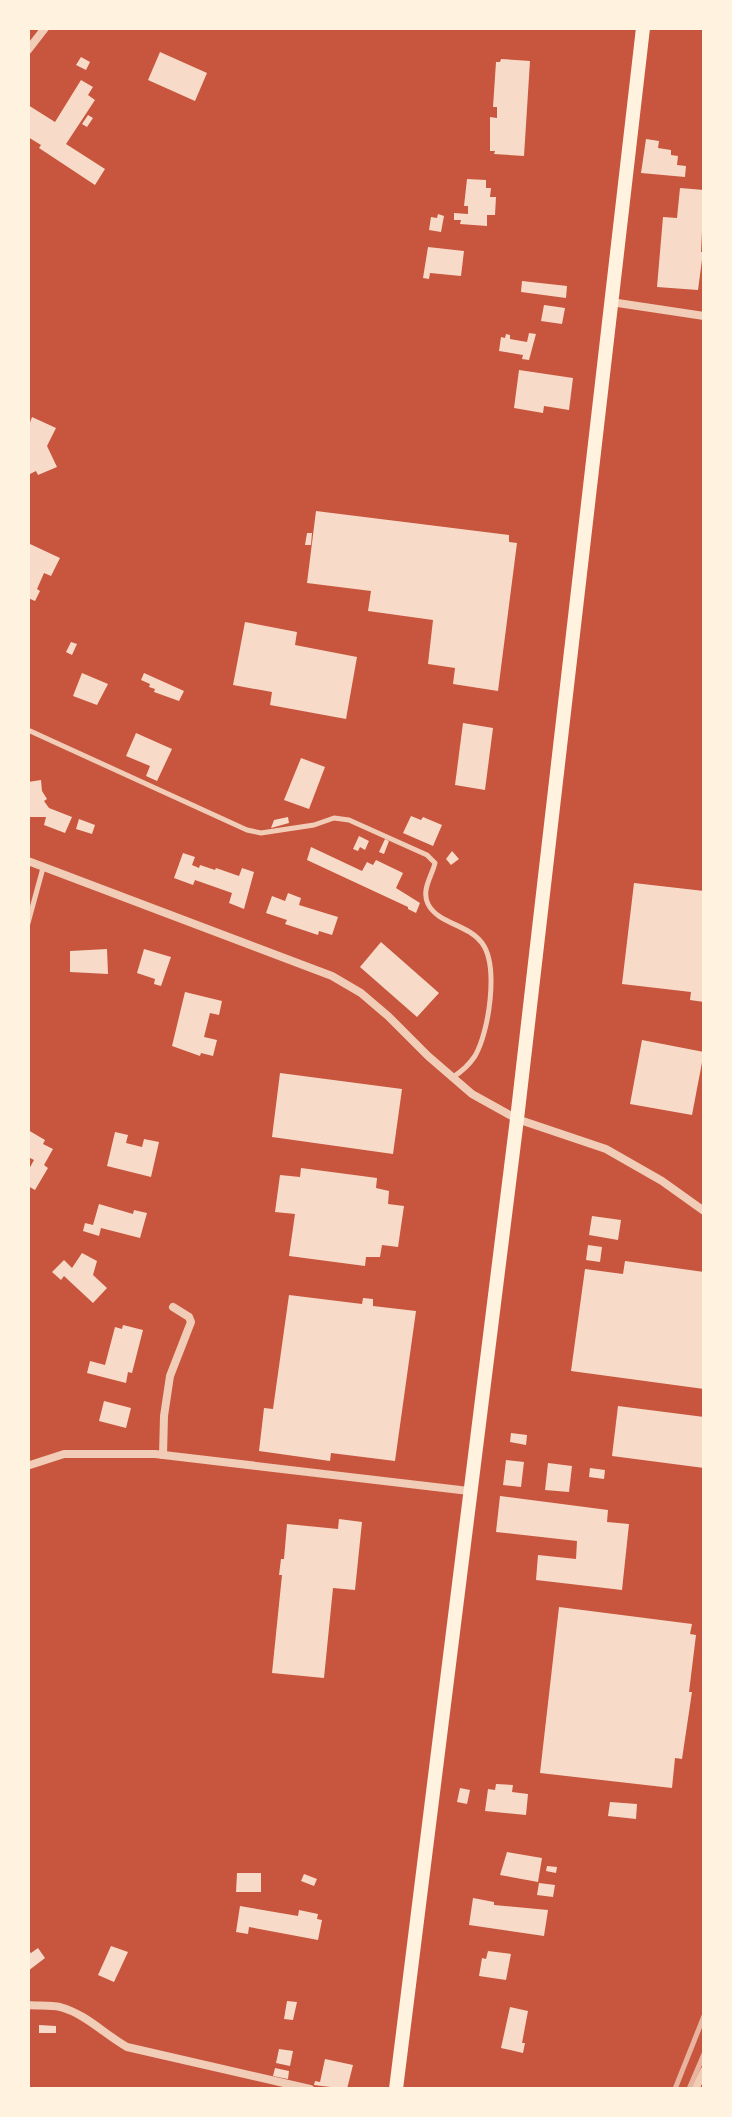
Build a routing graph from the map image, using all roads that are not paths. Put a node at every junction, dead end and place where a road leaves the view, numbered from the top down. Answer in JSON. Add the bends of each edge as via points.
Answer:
{"nodes":[{"id":1,"x":45,"y":28,"type":"edge"},
{"id":2,"x":643,"y":28,"type":"edge"},
{"id":3,"x":28,"y":50,"type":"edge"},
{"id":4,"x":610,"y":302,"type":"junction"},
{"id":5,"x":704,"y":316,"type":"edge"},
{"id":6,"x":28,"y":730,"type":"edge"},
{"id":7,"x":28,"y":861,"type":"edge"},
{"id":8,"x":43,"y":867,"type":"junction"},
{"id":9,"x":28,"y":923,"type":"edge"},
{"id":10,"x":452,"y":1078,"type":"junction"},
{"id":11,"x":517,"y":1119,"type":"junction"},
{"id":12,"x":704,"y":1211,"type":"edge"},
{"id":13,"x":173,"y":1307,"type":"dead end"},
{"id":14,"x":163,"y":1455,"type":"junction"},
{"id":15,"x":30,"y":1465,"type":"dead end"},
{"id":16,"x":469,"y":1491,"type":"junction"},
{"id":17,"x":28,"y":2005,"type":"edge"},
{"id":18,"x":704,"y":2071,"type":"edge"},
{"id":19,"x":310,"y":2089,"type":"edge"},
{"id":20,"x":396,"y":2089,"type":"edge"},
{"id":21,"x":695,"y":2089,"type":"edge"}],
"edges":[{"from":1,"to":3,"type":"street"},
{"from":2,"to":4,"type":"main road"},
{"from":4,"to":5,"type":"street"},
{"from":4,"to":11,"type":"main road"},
{"from":6,"to":10,"type":"lane","via":[[247,830],[261,833],[334,818],[349,820],[427,855],[435,863],[425,898],[429,908],[483,943],[490,963],[482,1039],[474,1057]]},
{"from":7,"to":8,"type":"street"},
{"from":8,"to":9,"type":"lane"},
{"from":8,"to":10,"type":"street","via":[[332,976],[361,993]]},
{"from":10,"to":11,"type":"street"},
{"from":11,"to":12,"type":"street","via":[[606,1149]]},
{"from":11,"to":16,"type":"main road"},
{"from":13,"to":14,"type":"street","via":[[191,1322],[170,1376]]},
{"from":14,"to":15,"type":"street","via":[[64,1454]]},
{"from":14,"to":16,"type":"street"},
{"from":16,"to":20,"type":"main road"},
{"from":17,"to":19,"type":"street","via":[[60,2007],[90,2020],[127,2047]]},
{"from":18,"to":21,"type":"street"}]}
